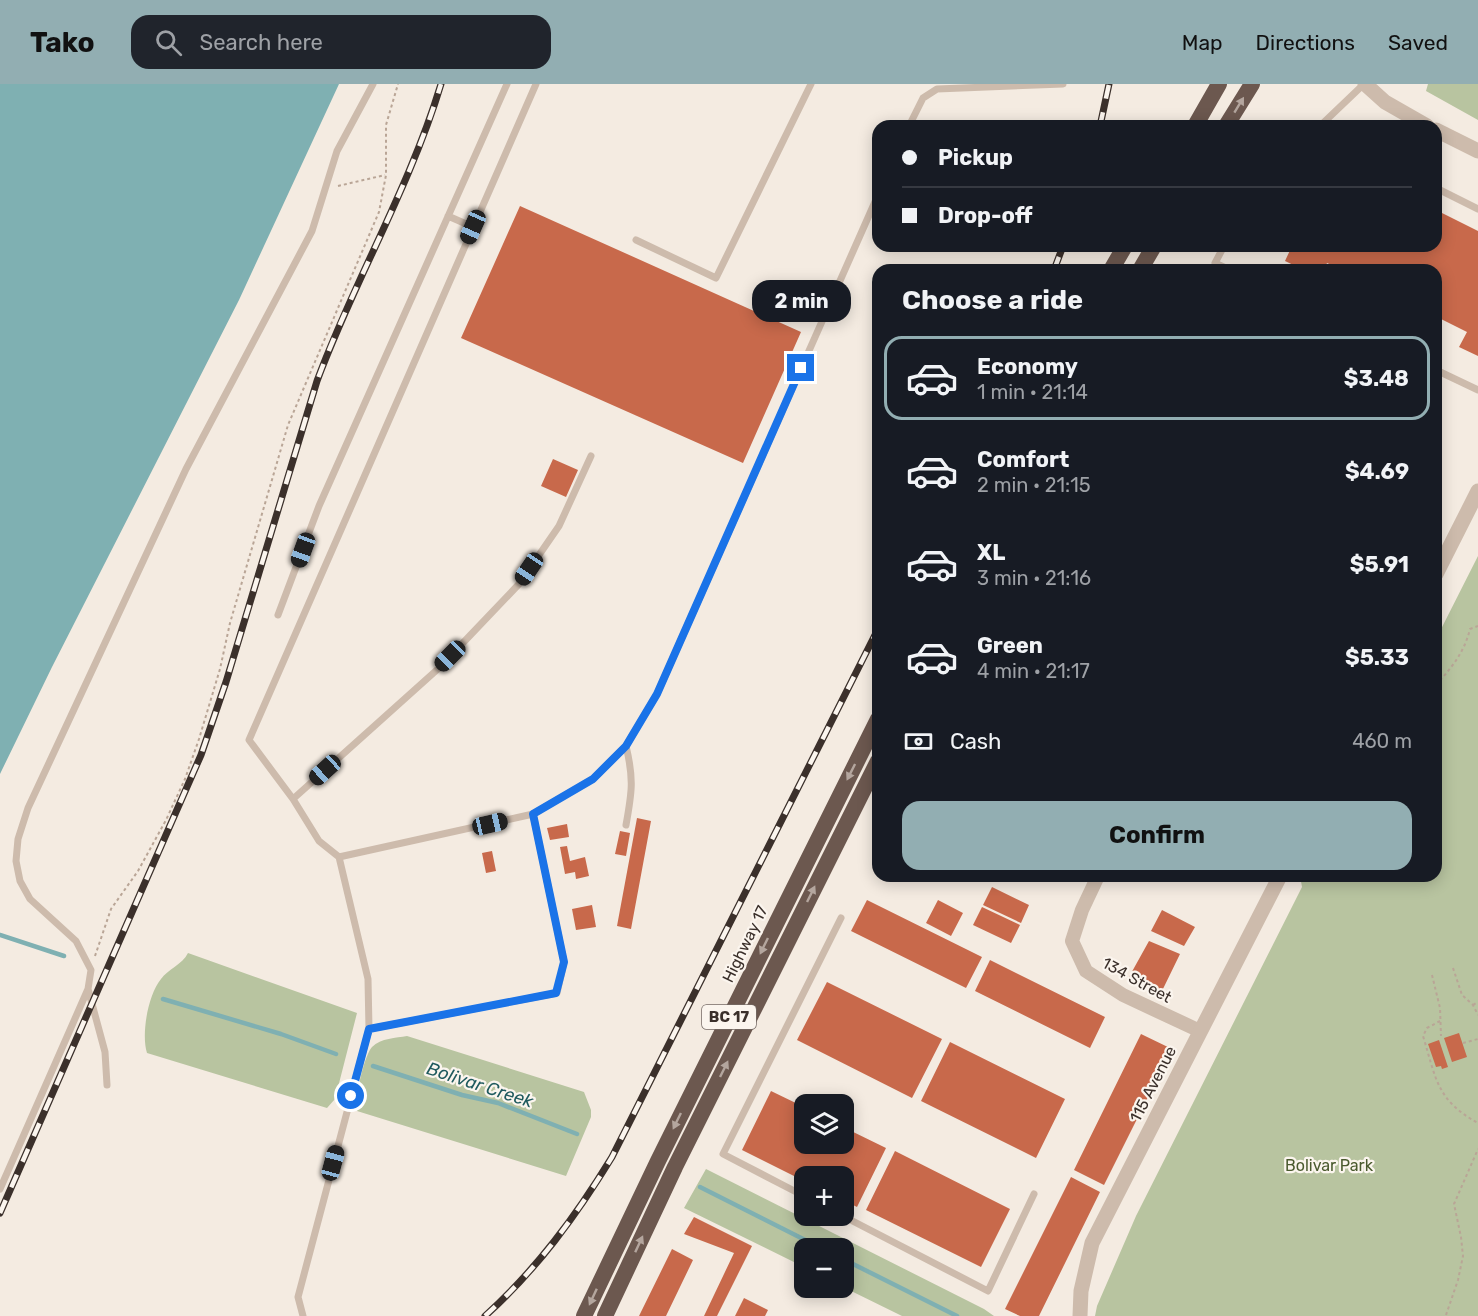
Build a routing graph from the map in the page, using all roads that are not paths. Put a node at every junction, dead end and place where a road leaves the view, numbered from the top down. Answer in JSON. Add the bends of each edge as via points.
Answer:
{"nodes":[{"id":1,"x":373,"y":84,"type":"edge"},
{"id":2,"x":507,"y":84,"type":"edge"},
{"id":3,"x":536,"y":84,"type":"edge"},
{"id":4,"x":811,"y":84,"type":"edge"},
{"id":5,"x":1063,"y":84,"type":"edge"},
{"id":6,"x":1219,"y":84,"type":"edge"},
{"id":7,"x":1252,"y":84,"type":"edge"},
{"id":8,"x":1365,"y":84,"type":"edge"},
{"id":9,"x":912,"y":120,"type":"edge"},
{"id":10,"x":1198,"y":120,"type":"edge"},
{"id":11,"x":1230,"y":120,"type":"edge"},
{"id":12,"x":1326,"y":120,"type":"edge"},
{"id":13,"x":1416,"y":120,"type":"edge"},
{"id":14,"x":1442,"y":133,"type":"edge"},
{"id":15,"x":1478,"y":152,"type":"edge"},
{"id":16,"x":1442,"y":191,"type":"edge"},
{"id":17,"x":872,"y":209,"type":"edge"},
{"id":18,"x":1478,"y":209,"type":"edge"},
{"id":19,"x":448,"y":216,"type":"junction"},
{"id":20,"x":473,"y":227,"type":"junction"},
{"id":21,"x":636,"y":240,"type":"dead end"},
{"id":22,"x":1442,"y":372,"type":"edge"},
{"id":23,"x":1477,"y":387,"type":"edge"},
{"id":24,"x":591,"y":456,"type":"dead end"},
{"id":25,"x":1478,"y":491,"type":"edge"},
{"id":26,"x":1442,"y":562,"type":"edge"},
{"id":27,"x":278,"y":615,"type":"dead end"},
{"id":28,"x":872,"y":731,"type":"edge"},
{"id":29,"x":626,"y":746,"type":"junction"},
{"id":30,"x":872,"y":773,"type":"edge"},
{"id":31,"x":293,"y":799,"type":"junction"},
{"id":32,"x":533,"y":814,"type":"junction"},
{"id":33,"x":626,"y":825,"type":"dead end"},
{"id":34,"x":339,"y":857,"type":"junction"},
{"id":35,"x":1095,"y":882,"type":"edge"},
{"id":36,"x":1277,"y":882,"type":"edge"},
{"id":37,"x":841,"y":918,"type":"dead end"},
{"id":38,"x":88,"y":989,"type":"junction"},
{"id":39,"x":369,"y":1029,"type":"junction"},
{"id":40,"x":1200,"y":1031,"type":"junction"},
{"id":41,"x":106,"y":1085,"type":"dead end"},
{"id":42,"x":0,"y":1189,"type":"edge"},
{"id":43,"x":794,"y":1191,"type":"edge"},
{"id":44,"x":1035,"y":1194,"type":"dead end"},
{"id":45,"x":854,"y":1222,"type":"edge"},
{"id":46,"x":303,"y":1316,"type":"edge"},
{"id":47,"x":584,"y":1316,"type":"edge"},
{"id":48,"x":605,"y":1316,"type":"edge"},
{"id":49,"x":1080,"y":1316,"type":"edge"}],
"edges":[{"from":1,"to":38,"type":"lane","via":[[337,151],[312,231],[186,469],[33,798],[18,839],[16,861],[20,881],[30,899],[76,941],[91,970]]},
{"from":2,"to":19,"type":"lane"},
{"from":3,"to":20,"type":"lane"},
{"from":4,"to":21,"type":"lane","via":[[716,278]]},
{"from":5,"to":9,"type":"lane","via":[[937,89],[923,98]]},
{"from":6,"to":10,"type":"highway"},
{"from":11,"to":7,"type":"highway","one_way":true},
{"from":8,"to":12,"type":"lane"},
{"from":8,"to":13,"type":"street","via":[[1385,102]]},
{"from":14,"to":15,"type":"street"},
{"from":16,"to":18,"type":"lane"},
{"from":17,"to":29,"type":"lane","via":[[657,694]]},
{"from":19,"to":20,"type":"lane"},
{"from":19,"to":27,"type":"lane","via":[[319,506]]},
{"from":20,"to":31,"type":"lane","via":[[249,740]]},
{"from":22,"to":23,"type":"lane"},
{"from":24,"to":31,"type":"lane","via":[[558,526],[519,584],[439,668]]},
{"from":25,"to":26,"type":"street"},
{"from":28,"to":47,"type":"highway","name":"Highway 17","number":"BC 17","one_way":true},
{"from":29,"to":32,"type":"lane","via":[[593,779]]},
{"from":29,"to":33,"type":"lane","via":[[633,773]]},
{"from":48,"to":30,"type":"highway","number":"BC 17","one_way":true},
{"from":31,"to":34,"type":"lane","via":[[319,841]]},
{"from":32,"to":34,"type":"lane"},
{"from":32,"to":39,"type":"lane","via":[[564,962],[556,993]]},
{"from":34,"to":39,"type":"lane","via":[[368,979]]},
{"from":35,"to":40,"type":"street","name":"134 Street","via":[[1072,941],[1086,971],[1123,995]]},
{"from":36,"to":40,"type":"street","name":"115 Avenue"},
{"from":37,"to":43,"type":"lane","via":[[723,1154]]},
{"from":38,"to":41,"type":"lane","via":[[105,1052]]},
{"from":38,"to":42,"type":"lane"},
{"from":39,"to":46,"type":"lane","via":[[298,1297]]},
{"from":40,"to":49,"type":"street","name":"115 Avenue","via":[[1092,1243],[1081,1291]]},
{"from":44,"to":45,"type":"lane","via":[[988,1291]]}]}
